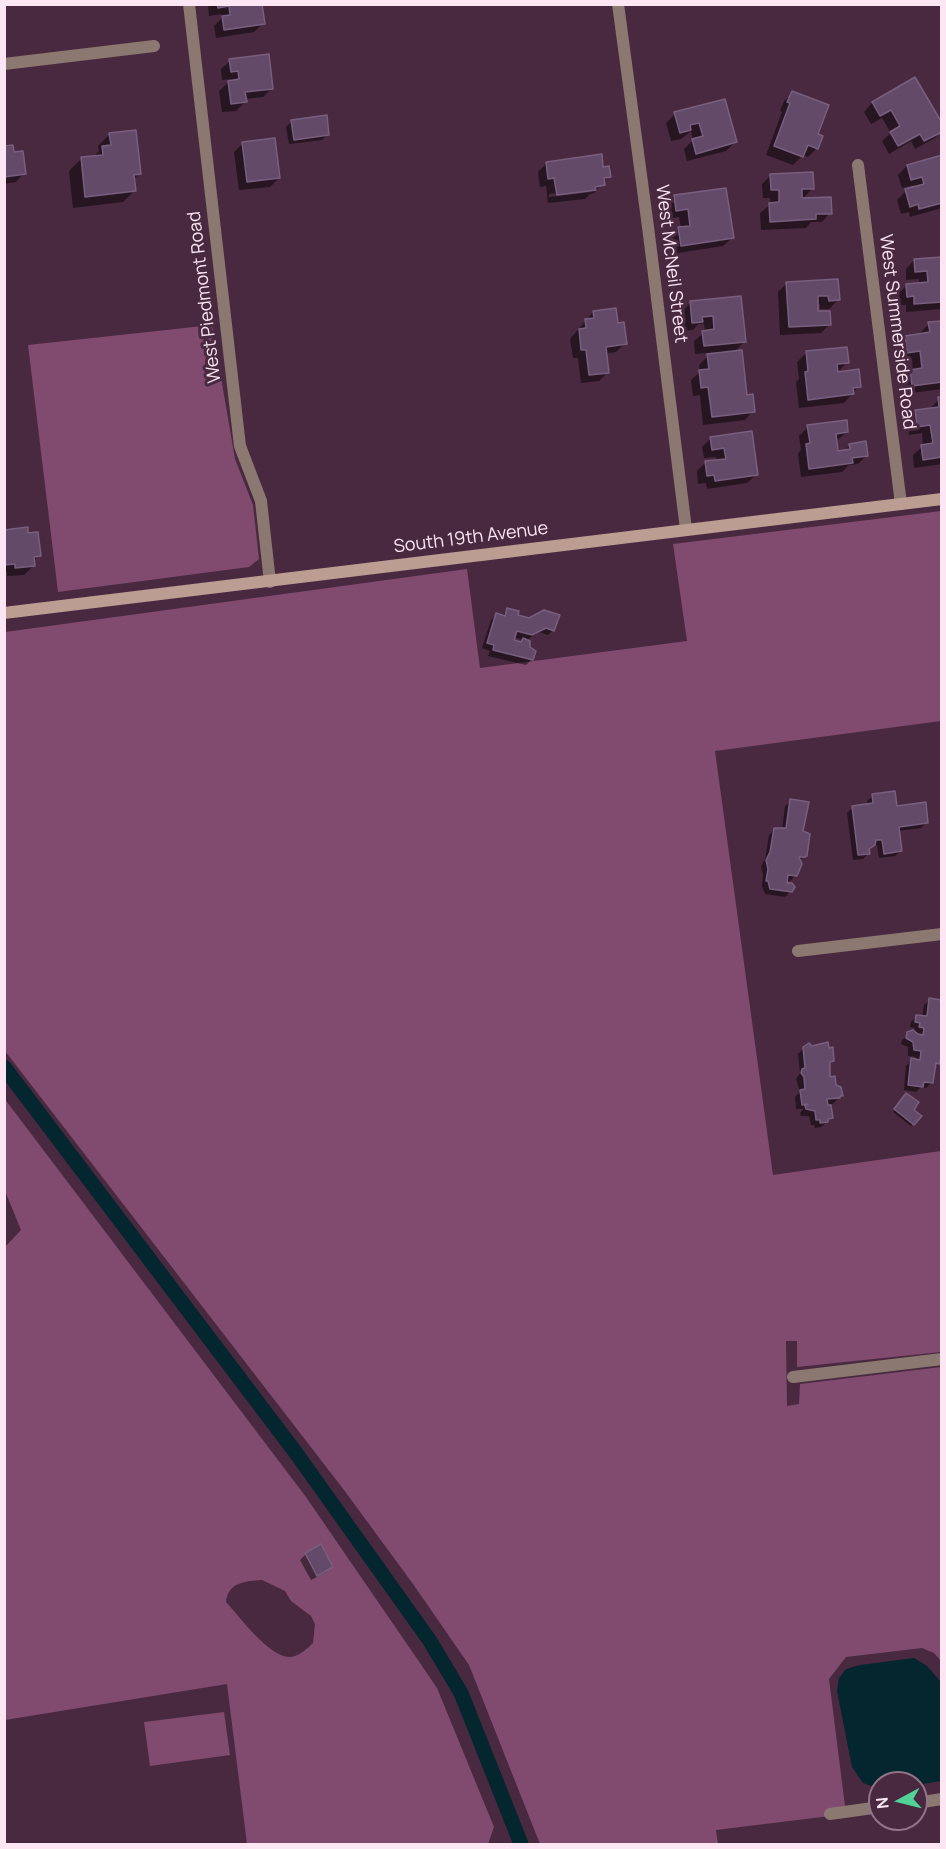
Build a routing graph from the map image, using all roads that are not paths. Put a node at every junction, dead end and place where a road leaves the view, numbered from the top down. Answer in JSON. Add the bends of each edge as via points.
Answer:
{"nodes":[{"id":1,"x":189,"y":4,"type":"edge"},
{"id":2,"x":618,"y":4,"type":"edge"},
{"id":3,"x":154,"y":46,"type":"dead end"},
{"id":4,"x":4,"y":64,"type":"edge"},
{"id":5,"x":858,"y":165,"type":"dead end"},
{"id":6,"x":942,"y":499,"type":"edge"},
{"id":7,"x":901,"y":504,"type":"junction"},
{"id":8,"x":686,"y":530,"type":"junction"},
{"id":9,"x":270,"y":582,"type":"junction"},
{"id":10,"x":4,"y":613,"type":"edge"},
{"id":11,"x":942,"y":934,"type":"edge"},
{"id":12,"x":798,"y":951,"type":"dead end"},
{"id":13,"x":942,"y":1359,"type":"edge"},
{"id":14,"x":793,"y":1377,"type":"dead end"},
{"id":15,"x":868,"y":1809,"type":"edge"},
{"id":16,"x":830,"y":1814,"type":"dead end"}],
"edges":[{"from":1,"to":9,"type":"street","name":"West Piedmont Road","via":[[240,446],[261,501]]},
{"from":2,"to":8,"type":"street","name":"West McNeil Street"},
{"from":3,"to":4,"type":"street"},
{"from":5,"to":7,"type":"street","name":"West Summerside Road"},
{"from":6,"to":7,"type":"street","name":"South 19th Avenue"},
{"from":7,"to":8,"type":"street","name":"South 19th Avenue"},
{"from":8,"to":9,"type":"street","name":"South 19th Avenue"},
{"from":9,"to":10,"type":"street","name":"South 19th Avenue"},
{"from":11,"to":12,"type":"street"},
{"from":13,"to":14,"type":"street"},
{"from":15,"to":16,"type":"street"}]}
